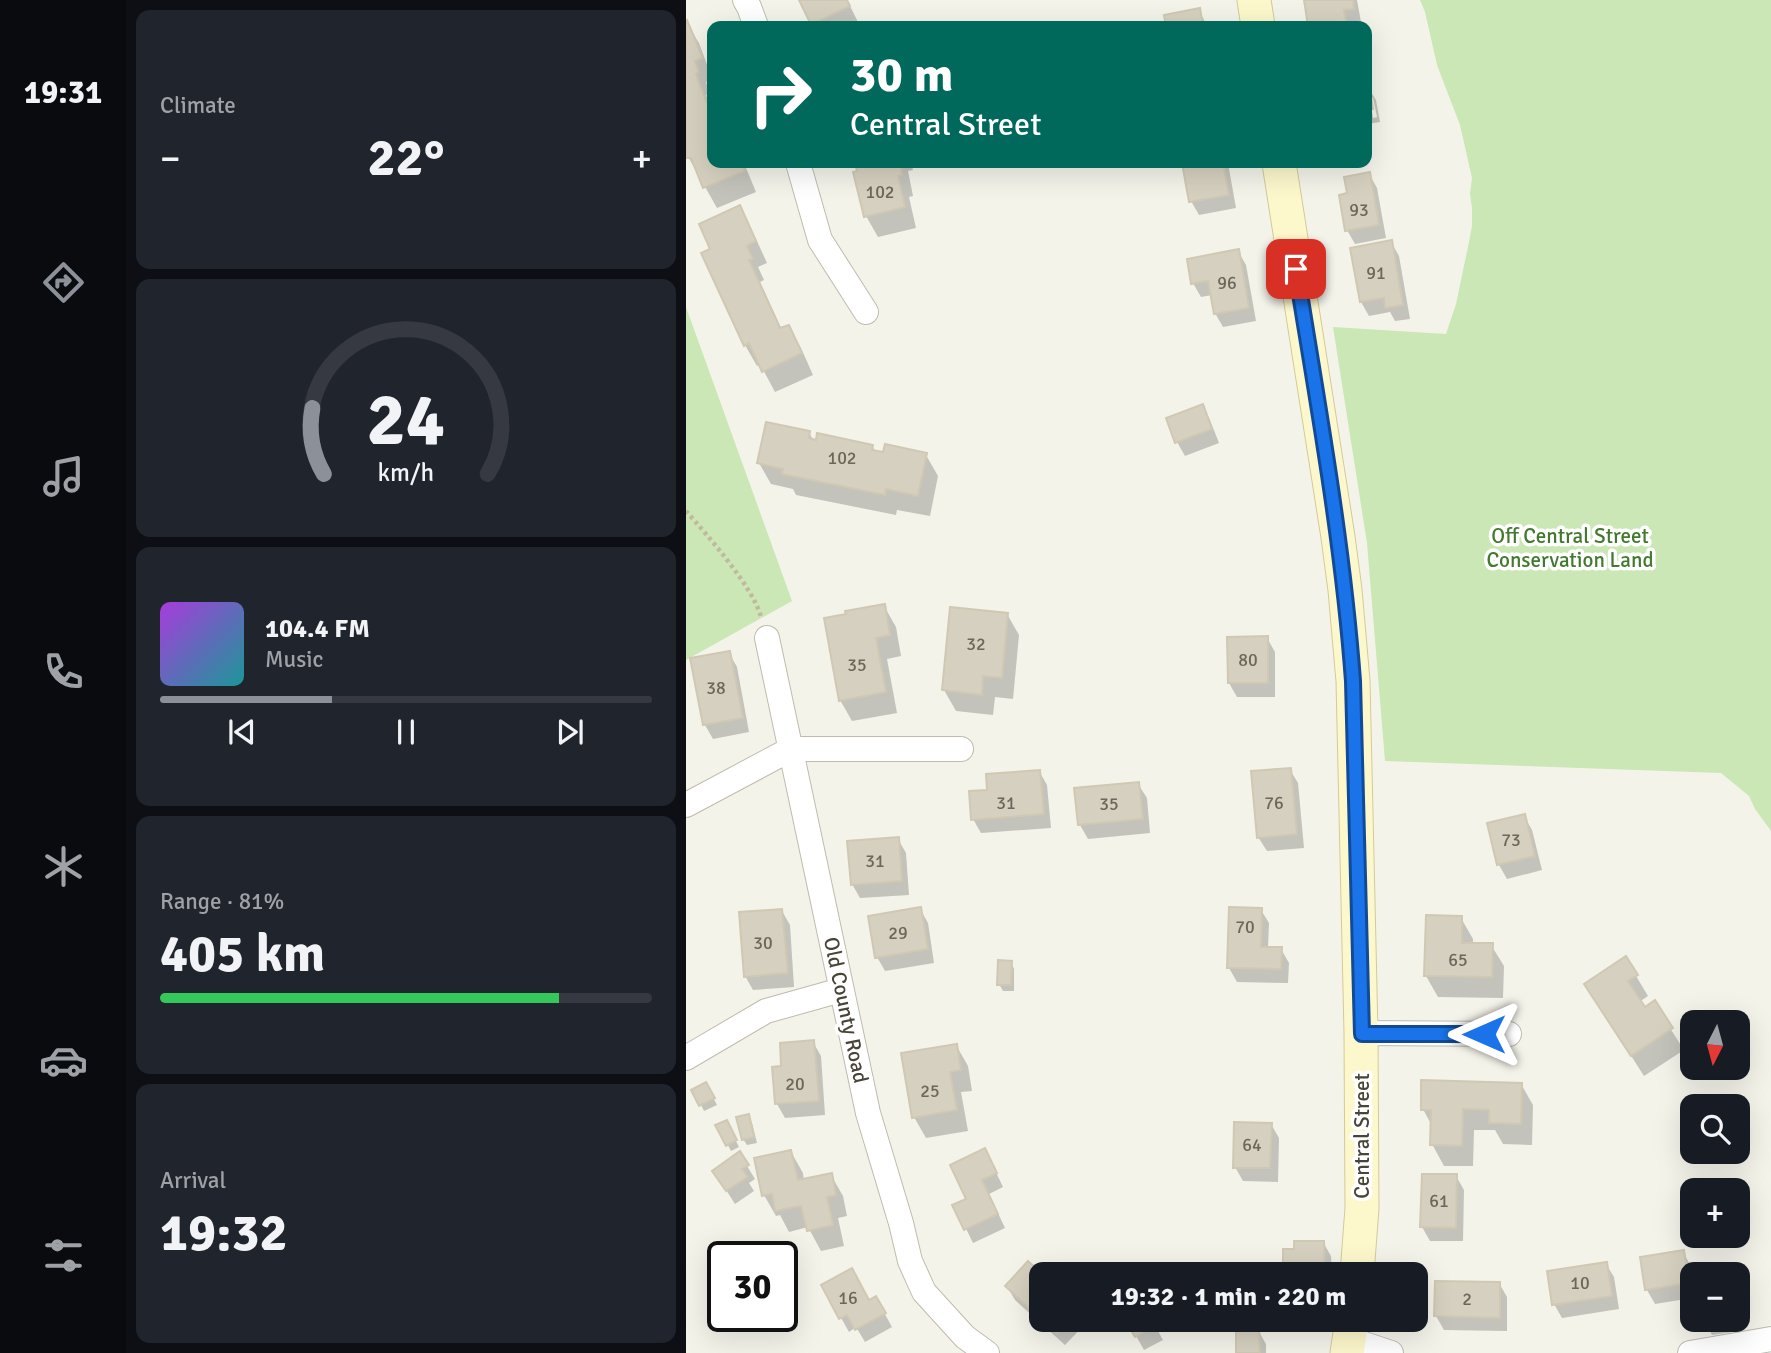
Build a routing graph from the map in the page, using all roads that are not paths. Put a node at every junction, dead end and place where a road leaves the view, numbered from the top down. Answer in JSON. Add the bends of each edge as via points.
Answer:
{"nodes":[{"id":1,"x":745,"y":0,"type":"edge"},
{"id":2,"x":1254,"y":0,"type":"edge"},
{"id":3,"x":754,"y":21,"type":"edge"},
{"id":4,"x":1257,"y":21,"type":"edge"},
{"id":5,"x":799,"y":168,"type":"edge"},
{"id":6,"x":1280,"y":168,"type":"edge"},
{"id":7,"x":866,"y":312,"type":"dead end"},
{"id":8,"x":767,"y":638,"type":"road end"},
{"id":9,"x":791,"y":749,"type":"junction"},
{"id":10,"x":961,"y":749,"type":"dead end"},
{"id":11,"x":686,"y":805,"type":"edge"},
{"id":12,"x":841,"y":990,"type":"junction"},
{"id":13,"x":1362,"y":1034,"type":"junction"},
{"id":14,"x":1509,"y":1034,"type":"dead end"},
{"id":15,"x":686,"y":1058,"type":"edge"},
{"id":16,"x":1358,"y":1262,"type":"edge"},
{"id":17,"x":1349,"y":1337,"type":"edge"},
{"id":18,"x":1771,"y":1339,"type":"edge"},
{"id":19,"x":987,"y":1353,"type":"edge"},
{"id":20,"x":1391,"y":1353,"type":"edge"},
{"id":21,"x":1690,"y":1353,"type":"edge"}],
"edges":[{"from":1,"to":3,"type":"street"},
{"from":2,"to":4,"type":"street"},
{"from":5,"to":7,"type":"street","via":[[820,240]]},
{"from":6,"to":13,"type":"street","name":"Central Street","via":[[1350,634]]},
{"from":8,"to":9,"type":"street","name":"Old County Road"},
{"from":9,"to":10,"type":"street"},
{"from":9,"to":11,"type":"street"},
{"from":9,"to":12,"type":"street","name":"Old County Road"},
{"from":12,"to":15,"type":"street","via":[[766,1011]]},
{"from":12,"to":19,"type":"street","name":"Old County Road","via":[[868,1113],[910,1261],[924,1292],[965,1337]]},
{"from":13,"to":14,"type":"street"},
{"from":13,"to":16,"type":"street","name":"Central Street"},
{"from":17,"to":20,"type":"street"},
{"from":18,"to":21,"type":"street"}]}
